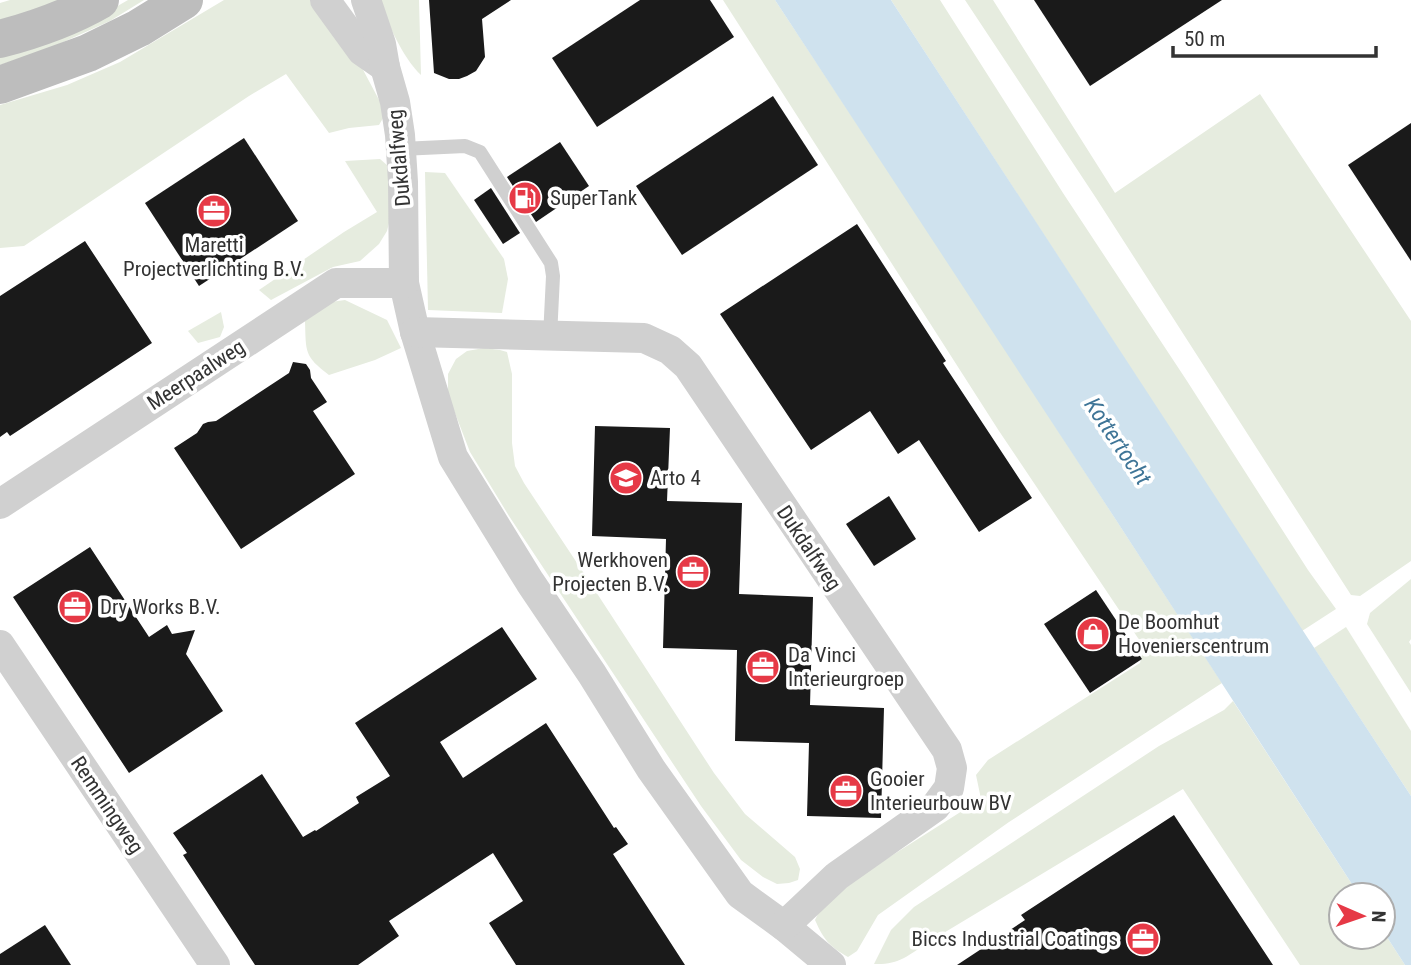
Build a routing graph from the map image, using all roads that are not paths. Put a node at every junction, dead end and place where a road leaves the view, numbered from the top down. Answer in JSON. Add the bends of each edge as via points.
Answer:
{"nodes":[{"id":1,"x":100,"y":0,"type":"edge"},
{"id":2,"x":184,"y":0,"type":"edge"},
{"id":3,"x":325,"y":0,"type":"edge"},
{"id":4,"x":366,"y":0,"type":"edge"},
{"id":5,"x":0,"y":39,"type":"edge"},
{"id":6,"x":385,"y":67,"type":"junction"},
{"id":7,"x":0,"y":85,"type":"edge"},
{"id":8,"x":401,"y":149,"type":"junction"},
{"id":9,"x":404,"y":283,"type":"junction"},
{"id":10,"x":415,"y":332,"type":"junction"},
{"id":11,"x":550,"y":337,"type":"junction"},
{"id":12,"x":0,"y":504,"type":"edge"},
{"id":13,"x":0,"y":645,"type":"edge"},
{"id":14,"x":784,"y":926,"type":"junction"},
{"id":15,"x":215,"y":965,"type":"edge"},
{"id":16,"x":831,"y":965,"type":"edge"}],
"edges":[{"from":1,"to":5,"type":"main road"},
{"from":2,"to":7,"type":"main road","via":[[88,53]]},
{"from":3,"to":6,"type":"street","via":[[362,51]]},
{"from":4,"to":6,"type":"street","name":"Dukdalfweg"},
{"from":6,"to":8,"type":"street","name":"Dukdalfweg"},
{"from":8,"to":9,"type":"street","name":"Dukdalfweg"},
{"from":8,"to":11,"type":"lane","via":[[465,146],[480,152],[551,263]]},
{"from":9,"to":10,"type":"street","name":"Dukdalfweg"},
{"from":9,"to":12,"type":"street","name":"Meerpaalweg","via":[[336,283]]},
{"from":10,"to":11,"type":"street","name":"Dukdalfweg"},
{"from":10,"to":14,"type":"street","name":"Dukdalfweg","via":[[453,457],[530,582],[651,769],[740,894]]},
{"from":11,"to":14,"type":"street","name":"Dukdalfweg","via":[[643,338],[670,350],[688,366],[947,750],[952,768],[949,788],[935,807],[837,876]]},
{"from":13,"to":15,"type":"street","name":"Remmingweg"},
{"from":14,"to":16,"type":"street","name":"Dukdalfweg"}]}
